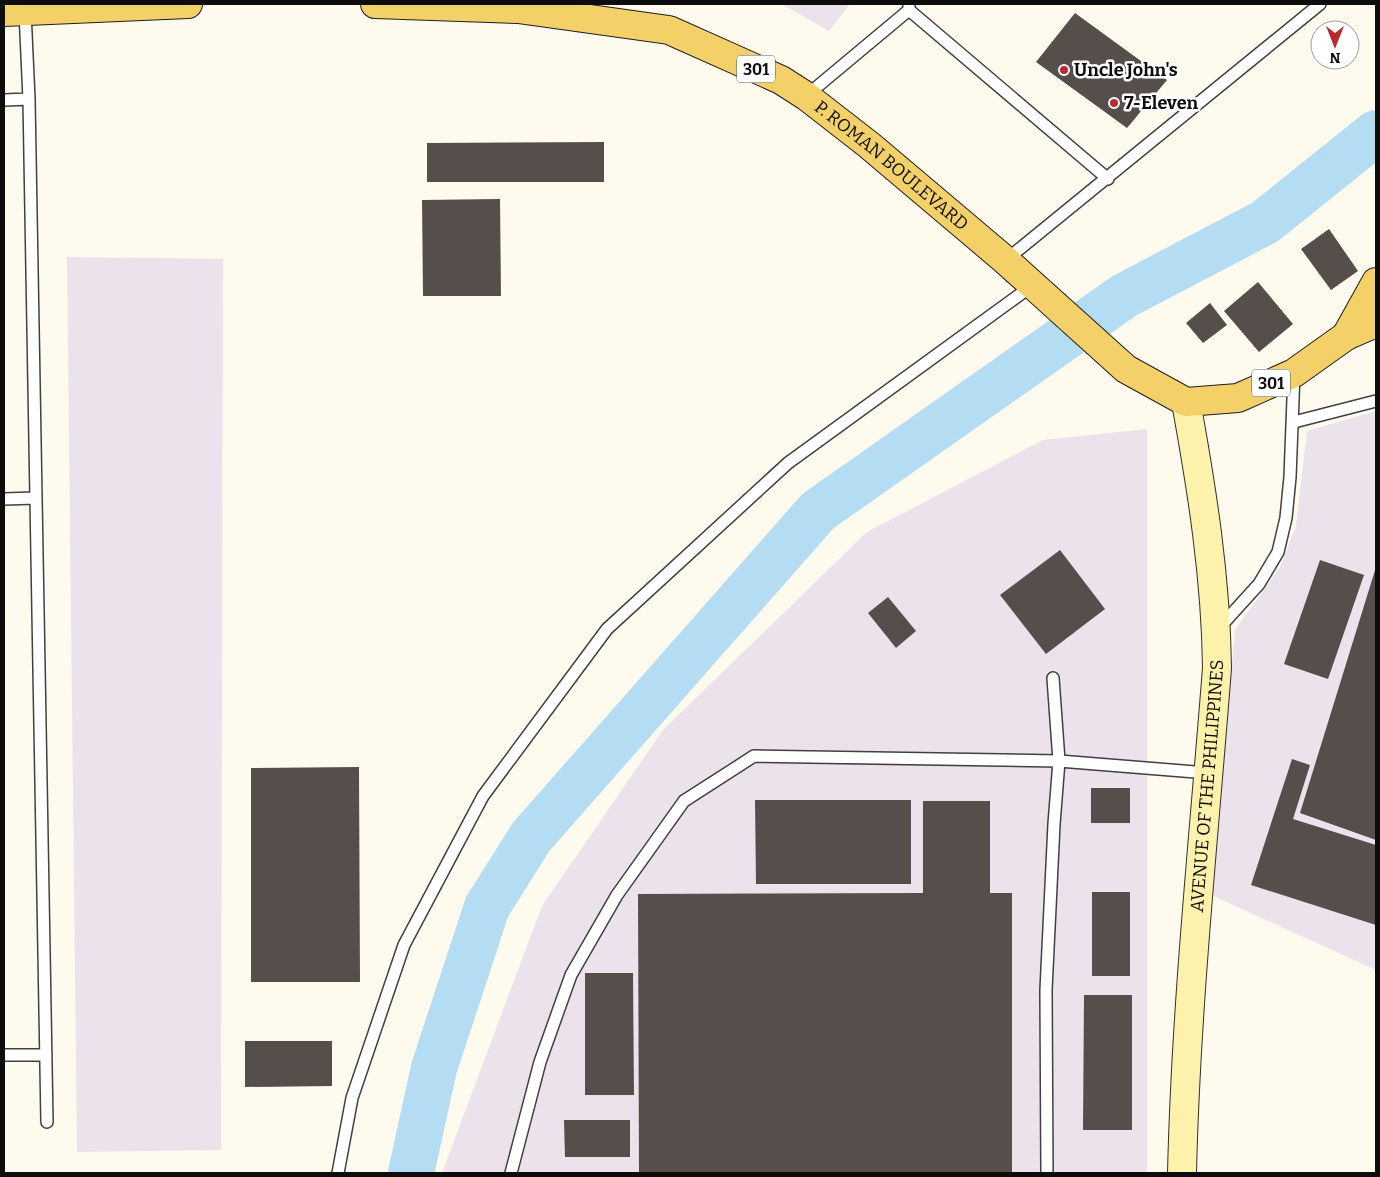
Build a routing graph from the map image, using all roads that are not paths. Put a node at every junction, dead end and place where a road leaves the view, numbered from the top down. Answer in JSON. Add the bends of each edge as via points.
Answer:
{"nodes":[{"id":1,"x":188,"y":4,"type":"edge"},
{"id":2,"x":375,"y":4,"type":"edge"},
{"id":3,"x":1320,"y":4,"type":"edge"},
{"id":4,"x":417,"y":5,"type":"edge"},
{"id":5,"x":909,"y":7,"type":"edge"},
{"id":6,"x":14,"y":12,"type":"edge"},
{"id":7,"x":806,"y":96,"type":"junction"},
{"id":8,"x":29,"y":99,"type":"junction"},
{"id":9,"x":4,"y":100,"type":"edge"},
{"id":10,"x":1108,"y":179,"type":"junction"},
{"id":11,"x":1005,"y":260,"type":"junction"},
{"id":12,"x":1376,"y":282,"type":"edge"},
{"id":13,"x":1032,"y":285,"type":"junction"},
{"id":14,"x":1376,"y":323,"type":"edge"},
{"id":15,"x":1346,"y":336,"type":"junction"},
{"id":16,"x":1294,"y":373,"type":"junction"},
{"id":17,"x":1376,"y":401,"type":"edge"},
{"id":18,"x":1186,"y":402,"type":"junction"},
{"id":19,"x":1294,"y":422,"type":"junction"},
{"id":20,"x":36,"y":498,"type":"junction"},
{"id":21,"x":4,"y":499,"type":"edge"},
{"id":22,"x":1216,"y":631,"type":"junction"},
{"id":23,"x":1053,"y":678,"type":"dead end"},
{"id":24,"x":1059,"y":761,"type":"junction"},
{"id":25,"x":1208,"y":773,"type":"junction"},
{"id":26,"x":4,"y":1055,"type":"edge"},
{"id":27,"x":46,"y":1055,"type":"junction"},
{"id":28,"x":47,"y":1122,"type":"dead end"},
{"id":29,"x":338,"y":1173,"type":"edge"},
{"id":30,"x":511,"y":1173,"type":"edge"},
{"id":31,"x":1047,"y":1173,"type":"edge"},
{"id":32,"x":1182,"y":1173,"type":"edge"}],
"edges":[{"from":1,"to":6,"type":"main road"},
{"from":2,"to":4,"type":"main road","name":"P. ROMAN BOULEVARD","number":"301"},
{"from":3,"to":10,"type":"lane"},
{"from":4,"to":7,"type":"main road","name":"P. ROMAN BOULEVARD","number":"301","via":[[518,9],[669,30],[781,80]]},
{"from":5,"to":7,"type":"lane"},
{"from":5,"to":10,"type":"lane"},
{"from":6,"to":8,"type":"lane"},
{"from":7,"to":11,"type":"main road","name":"P. ROMAN BOULEVARD","number":"301"},
{"from":8,"to":9,"type":"lane"},
{"from":8,"to":20,"type":"lane"},
{"from":10,"to":11,"type":"lane"},
{"from":11,"to":13,"type":"main road","name":"P. ROMAN BOULEVARD","number":"301"},
{"from":12,"to":15,"type":"main road","number":"301"},
{"from":13,"to":18,"type":"main road","name":"P. ROMAN BOULEVARD","number":"301","via":[[1126,369]]},
{"from":13,"to":29,"type":"lane","via":[[788,463],[607,629],[483,796],[404,945],[352,1098]]},
{"from":14,"to":15,"type":"main road","number":"301"},
{"from":15,"to":16,"type":"main road","number":"301"},
{"from":16,"to":18,"type":"main road","number":"301","via":[[1238,398]]},
{"from":16,"to":19,"type":"lane"},
{"from":17,"to":19,"type":"lane"},
{"from":18,"to":22,"type":"main road","name":"AVENUE OF THE PHILIPPINES","via":[[1206,522]]},
{"from":19,"to":22,"type":"lane","via":[[1286,518],[1278,552],[1259,584]]},
{"from":20,"to":21,"type":"lane"},
{"from":20,"to":27,"type":"lane"},
{"from":22,"to":25,"type":"main road","name":"AVENUE OF THE PHILIPPINES","via":[[1217,668]]},
{"from":23,"to":24,"type":"lane"},
{"from":24,"to":25,"type":"lane"},
{"from":24,"to":30,"type":"lane","via":[[754,756],[684,802],[617,895],[571,975],[540,1062]]},
{"from":24,"to":31,"type":"lane","via":[[1046,990]]},
{"from":25,"to":32,"type":"main road","name":"AVENUE OF THE PHILIPPINES","via":[[1192,957]]},
{"from":26,"to":27,"type":"lane"},
{"from":27,"to":28,"type":"lane"}]}
